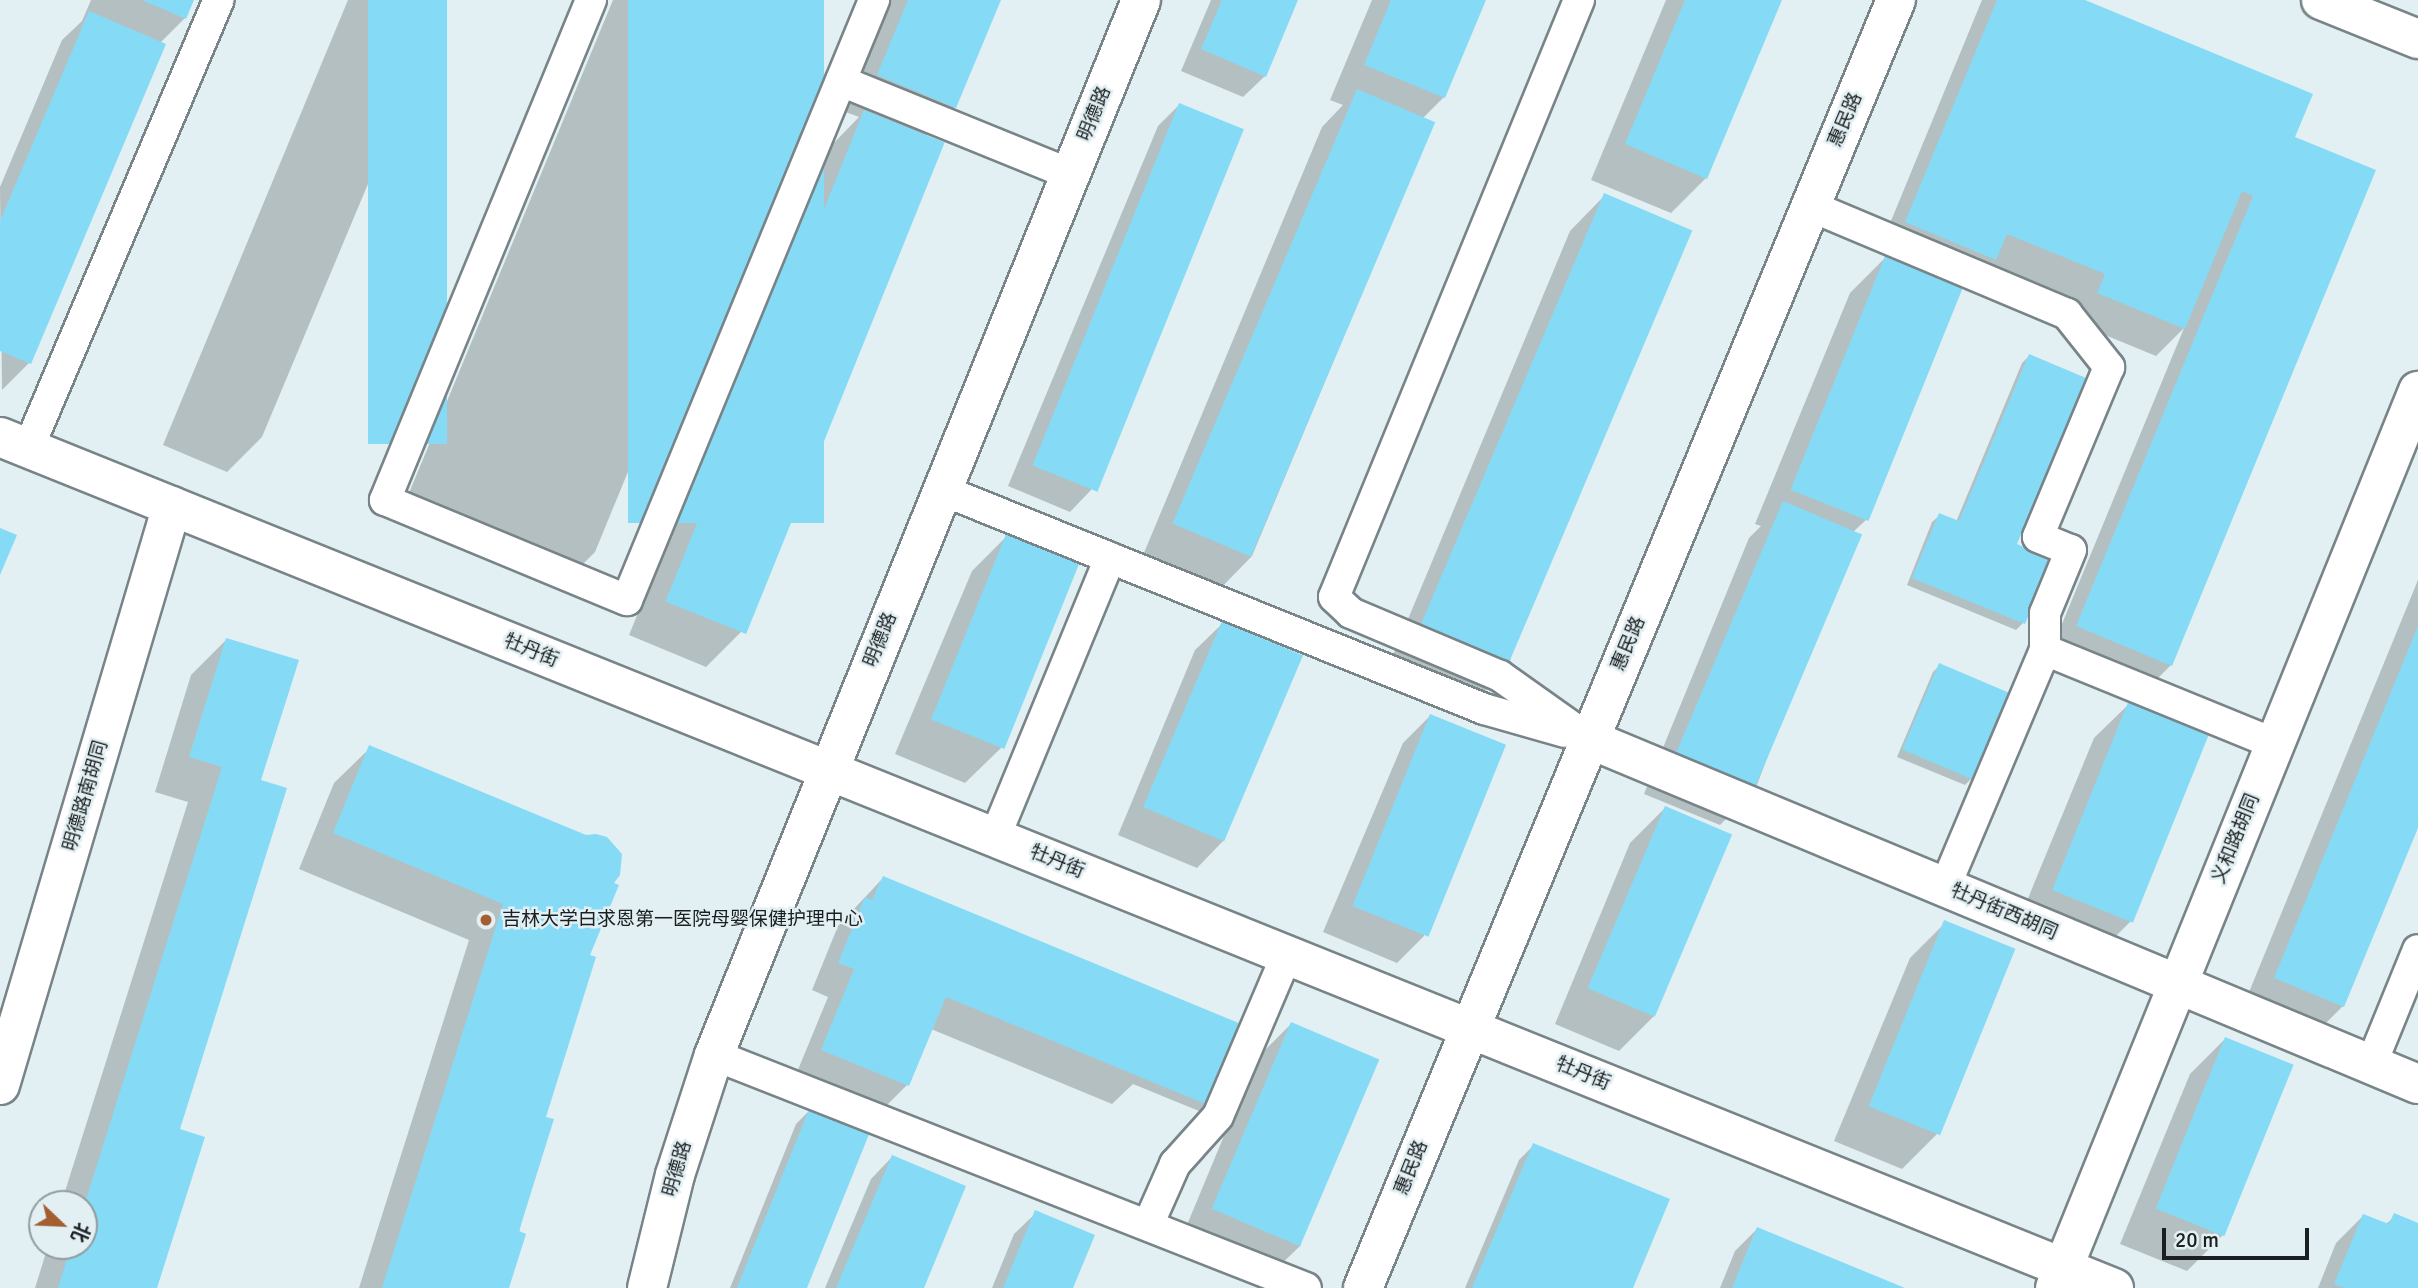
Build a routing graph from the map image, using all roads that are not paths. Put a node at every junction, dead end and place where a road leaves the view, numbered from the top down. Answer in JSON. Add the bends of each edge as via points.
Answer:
{"nodes":[{"id":1,"x":219,"y":0,"type":"edge"},
{"id":2,"x":591,"y":0,"type":"edge"},
{"id":3,"x":874,"y":0,"type":"edge"},
{"id":4,"x":1141,"y":0,"type":"edge"},
{"id":5,"x":1579,"y":0,"type":"edge"},
{"id":6,"x":1896,"y":0,"type":"edge"},
{"id":7,"x":2321,"y":0,"type":"edge"},
{"id":8,"x":2418,"y":39,"type":"edge"},
{"id":9,"x":841,"y":80,"type":"junction"},
{"id":10,"x":1070,"y":174,"type":"junction"},
{"id":11,"x":1810,"y":206,"type":"junction"},
{"id":12,"x":2418,"y":391,"type":"edge"},
{"id":13,"x":14,"y":443,"type":"edge"},
{"id":14,"x":942,"y":490,"type":"junction"},
{"id":15,"x":172,"y":506,"type":"junction"},
{"id":16,"x":1110,"y":558,"type":"junction"},
{"id":17,"x":2045,"y":650,"type":"junction"},
{"id":18,"x":1589,"y":739,"type":"junction"},
{"id":19,"x":2275,"y":744,"type":"junction"},
{"id":20,"x":829,"y":771,"type":"junction"},
{"id":21,"x":995,"y":837,"type":"junction"},
{"id":22,"x":1945,"y":887,"type":"junction"},
{"id":23,"x":2418,"y":950,"type":"edge"},
{"id":24,"x":1287,"y":954,"type":"junction"},
{"id":25,"x":2177,"y":985,"type":"junction"},
{"id":26,"x":1469,"y":1028,"type":"junction"},
{"id":27,"x":714,"y":1055,"type":"junction"},
{"id":28,"x":2371,"y":1065,"type":"junction"},
{"id":29,"x":2418,"y":1084,"type":"edge"},
{"id":30,"x":0,"y":1085,"type":"edge"},
{"id":31,"x":1148,"y":1226,"type":"junction"},
{"id":32,"x":2059,"y":1278,"type":"edge"},
{"id":33,"x":647,"y":1288,"type":"edge"},
{"id":34,"x":1307,"y":1288,"type":"edge"},
{"id":35,"x":1363,"y":1288,"type":"edge"},
{"id":36,"x":2114,"y":1288,"type":"edge"}],
"edges":[{"from":1,"to":13,"type":"lane"},
{"from":2,"to":9,"type":"lane","via":[[385,500],[627,600]]},
{"from":3,"to":9,"type":"lane"},
{"from":4,"to":10,"type":"street","name":"明德路"},
{"from":5,"to":18,"type":"lane","via":[[1334,597],[1351,613],[1500,676]]},
{"from":6,"to":11,"type":"street","name":"惠民路"},
{"from":7,"to":8,"type":"street"},
{"from":9,"to":10,"type":"lane"},
{"from":10,"to":14,"type":"street","name":"明德路"},
{"from":11,"to":17,"type":"lane","via":[[2067,314],[2109,367],[2038,537],[2071,550],[2045,613]]},
{"from":11,"to":18,"type":"street","name":"惠民路"},
{"from":12,"to":19,"type":"street","name":"义和路胡同"},
{"from":13,"to":15,"type":"street","name":"牡丹街"},
{"from":14,"to":16,"type":"lane"},
{"from":14,"to":20,"type":"street","name":"明德路"},
{"from":15,"to":20,"type":"street","name":"牡丹街"},
{"from":15,"to":30,"type":"street","name":"明德路南胡同"},
{"from":16,"to":18,"type":"lane","via":[[1484,709]]},
{"from":16,"to":21,"type":"lane"},
{"from":17,"to":19,"type":"lane"},
{"from":17,"to":22,"type":"lane"},
{"from":18,"to":22,"type":"street","name":"牡丹街西胡同"},
{"from":18,"to":26,"type":"street","name":"惠民路"},
{"from":19,"to":25,"type":"street","name":"义和路胡同"},
{"from":20,"to":21,"type":"street","name":"牡丹街"},
{"from":20,"to":27,"type":"street","name":"明德路"},
{"from":21,"to":24,"type":"street","name":"牡丹街"},
{"from":22,"to":25,"type":"street","name":"牡丹街西胡同"},
{"from":23,"to":28,"type":"lane"},
{"from":24,"to":26,"type":"street","name":"牡丹街"},
{"from":24,"to":31,"type":"lane","via":[[1218,1115],[1175,1164]]},
{"from":25,"to":28,"type":"street","name":"牡丹街西胡同"},
{"from":25,"to":32,"type":"street","name":"义和路胡同"},
{"from":26,"to":32,"type":"street","name":"牡丹街"},
{"from":26,"to":35,"type":"street","name":"惠民路"},
{"from":27,"to":31,"type":"lane"},
{"from":27,"to":33,"type":"street","name":"明德路","via":[[675,1175]]},
{"from":28,"to":29,"type":"street","name":"牡丹街西胡同"},
{"from":31,"to":34,"type":"lane"},
{"from":32,"to":36,"type":"street","name":"牡丹街"}]}
